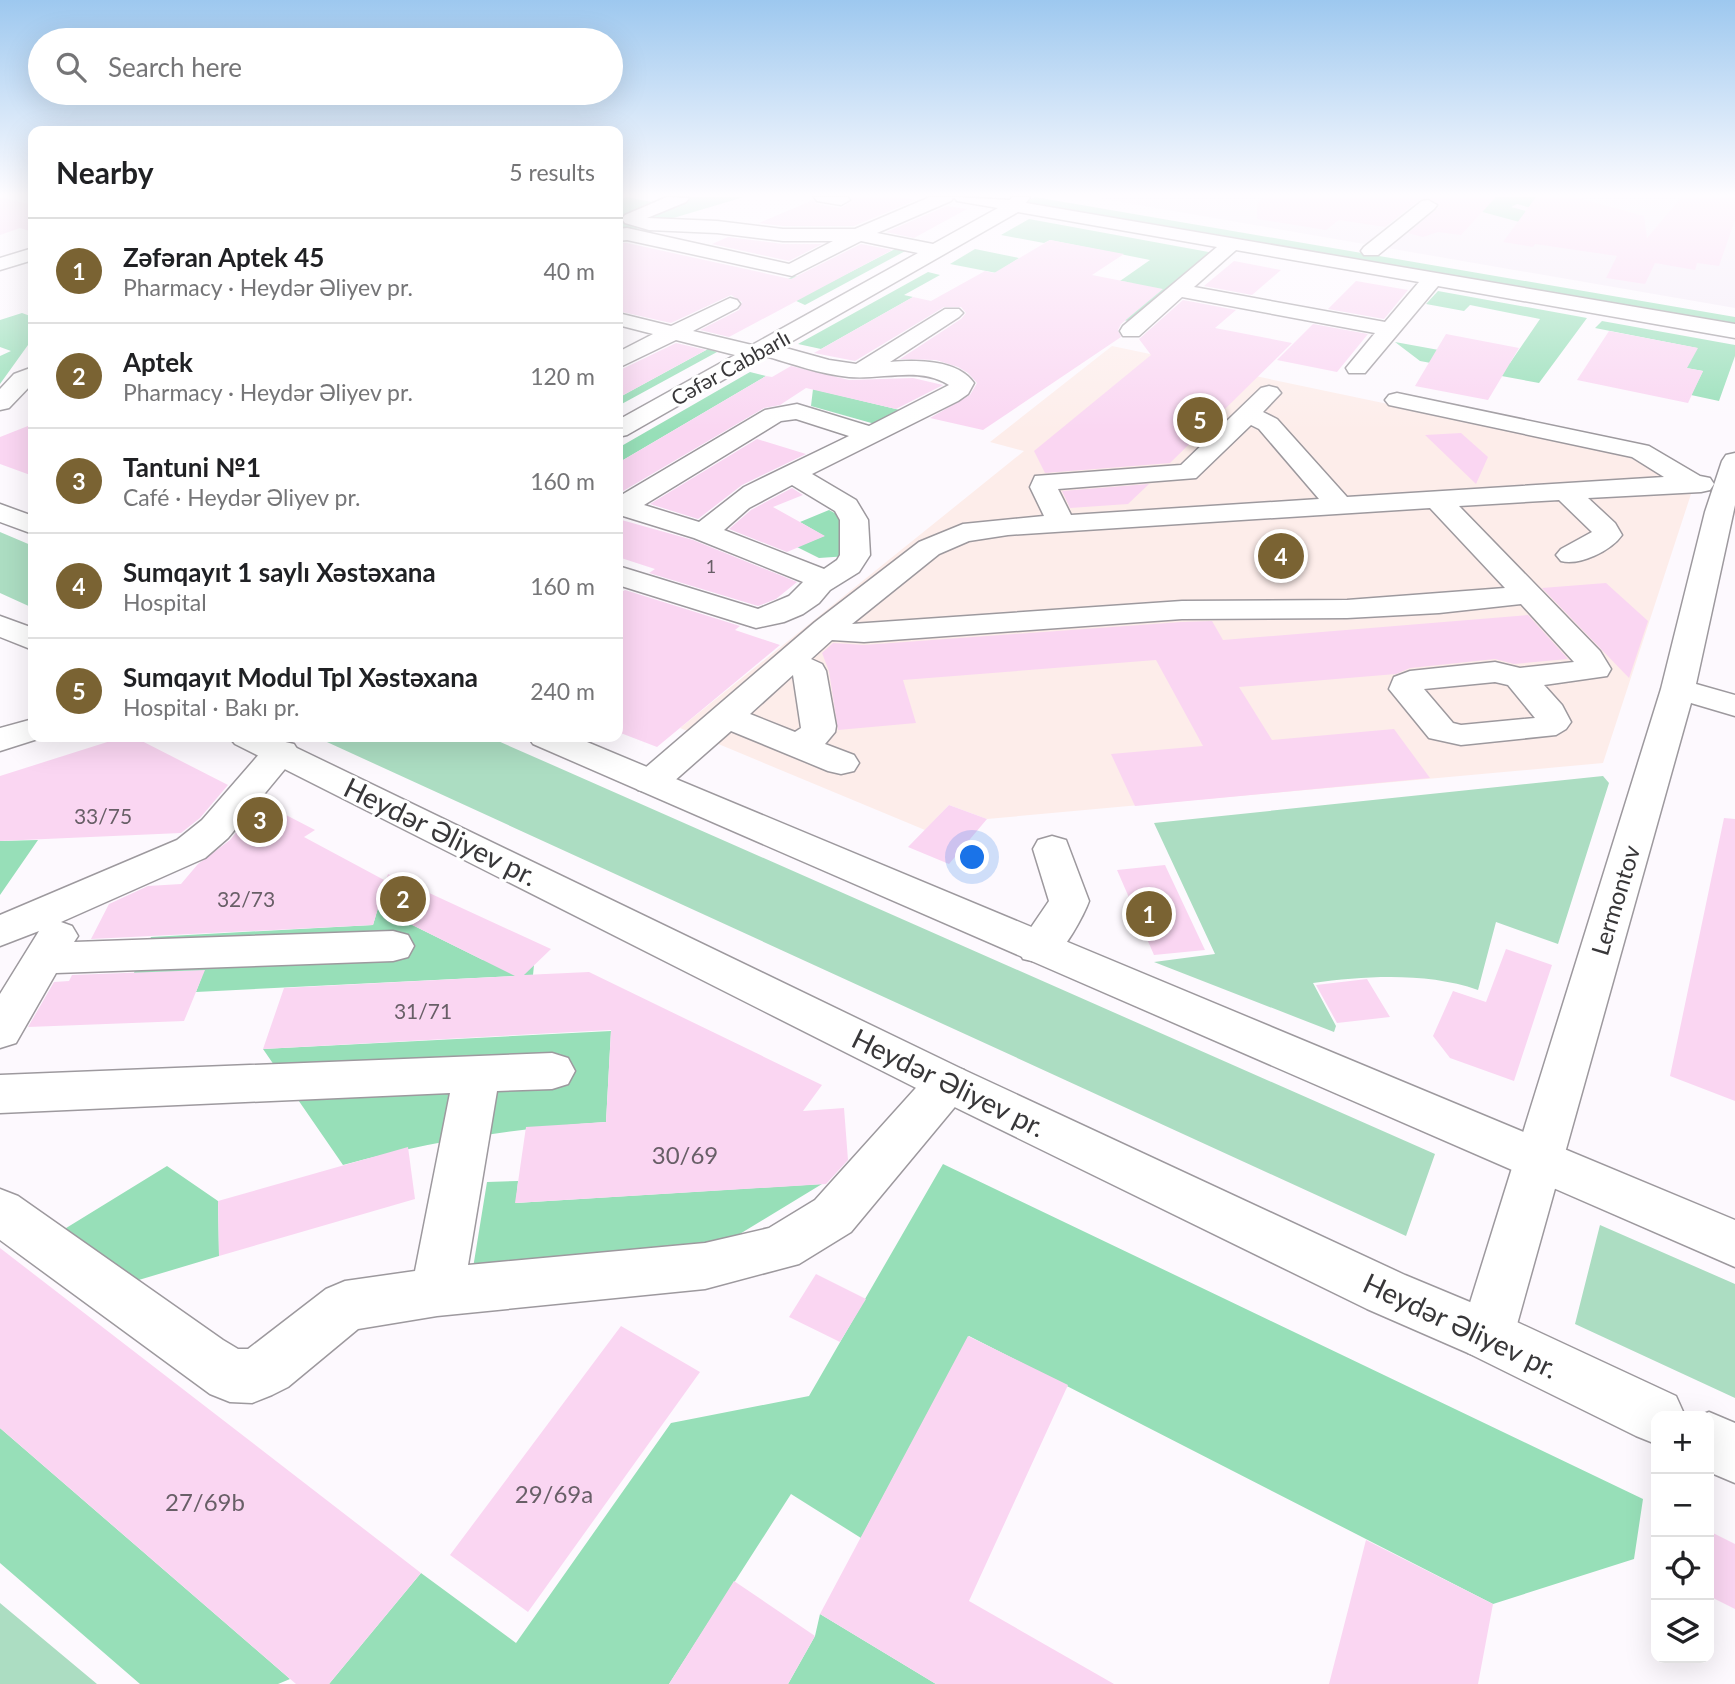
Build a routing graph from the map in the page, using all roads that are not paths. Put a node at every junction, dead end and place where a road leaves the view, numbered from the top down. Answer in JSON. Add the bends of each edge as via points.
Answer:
{"nodes":[{"id":1,"x":894,"y":276,"type":"edge"},
{"id":2,"x":1195,"y":276,"type":"edge"},
{"id":3,"x":1420,"y":276,"type":"edge"},
{"id":4,"x":1515,"y":276,"type":"edge"},
{"id":5,"x":1434,"y":278,"type":"junction"},
{"id":6,"x":1178,"y":290,"type":"junction"},
{"id":7,"x":730,"y":304,"type":"dead end"},
{"id":8,"x":952,"y":313,"type":"dead end"},
{"id":9,"x":1735,"y":313,"type":"edge"},
{"id":10,"x":623,"y":324,"type":"edge"},
{"id":11,"x":1390,"y":329,"type":"junction"},
{"id":12,"x":1131,"y":331,"type":"dead end"},
{"id":13,"x":1735,"y":331,"type":"edge"},
{"id":14,"x":675,"y":333,"type":"junction"},
{"id":15,"x":759,"y":351,"type":"junction"},
{"id":16,"x":623,"y":359,"type":"edge"},
{"id":17,"x":1357,"y":368,"type":"dead end"},
{"id":18,"x":860,"y":371,"type":"junction"},
{"id":19,"x":28,"y":379,"type":"edge"},
{"id":20,"x":1269,"y":393,"type":"dead end"},
{"id":21,"x":1397,"y":400,"type":"dead end"},
{"id":22,"x":0,"y":403,"type":"edge"},
{"id":23,"x":1247,"y":414,"type":"junction"},
{"id":24,"x":623,"y":427,"type":"edge"},
{"id":25,"x":871,"y":435,"type":"junction"},
{"id":26,"x":793,"y":474,"type":"junction"},
{"id":27,"x":1565,"y":491,"type":"junction"},
{"id":28,"x":1722,"y":492,"type":"edge"},
{"id":29,"x":1438,"y":500,"type":"junction"},
{"id":30,"x":623,"y":506,"type":"edge"},
{"id":31,"x":1340,"y":506,"type":"junction"},
{"id":32,"x":623,"y":509,"type":"edge"},
{"id":33,"x":0,"y":512,"type":"edge"},
{"id":34,"x":28,"y":524,"type":"edge"},
{"id":35,"x":1062,"y":524,"type":"junction"},
{"id":36,"x":704,"y":533,"type":"junction"},
{"id":37,"x":1571,"y":555,"type":"dead end"},
{"id":38,"x":623,"y":577,"type":"edge"},
{"id":39,"x":819,"y":584,"type":"junction"},
{"id":40,"x":1528,"y":594,"type":"junction"},
{"id":41,"x":0,"y":625,"type":"edge"},
{"id":42,"x":825,"y":629,"type":"junction"},
{"id":43,"x":28,"y":638,"type":"edge"},
{"id":44,"x":789,"y":661,"type":"junction"},
{"id":45,"x":1520,"y":678,"type":"dead end"},
{"id":46,"x":1678,"y":689,"type":"junction"},
{"id":47,"x":1735,"y":706,"type":"edge"},
{"id":48,"x":725,"y":716,"type":"junction"},
{"id":49,"x":28,"y":731,"type":"edge"},
{"id":50,"x":0,"y":740,"type":"edge"},
{"id":51,"x":557,"y":742,"type":"edge"},
{"id":52,"x":264,"y":744,"type":"edge"},
{"id":53,"x":799,"y":746,"type":"junction"},
{"id":54,"x":841,"y":763,"type":"dead end"},
{"id":55,"x":651,"y":782,"type":"junction"},
{"id":56,"x":1052,"y":849,"type":"dead end"},
{"id":57,"x":77,"y":900,"type":"junction"},
{"id":58,"x":0,"y":931,"type":"edge"},
{"id":59,"x":393,"y":946,"type":"dead end"},
{"id":60,"x":1038,"y":948,"type":"junction"},
{"id":61,"x":44,"y":957,"type":"junction"},
{"id":62,"x":0,"y":1031,"type":"edge"},
{"id":63,"x":552,"y":1072,"type":"dead end"},
{"id":64,"x":477,"y":1075,"type":"junction"},
{"id":65,"x":948,"y":1083,"type":"junction"},
{"id":66,"x":0,"y":1094,"type":"edge"},
{"id":67,"x":1538,"y":1159,"type":"junction"},
{"id":68,"x":0,"y":1211,"type":"edge"},
{"id":69,"x":1735,"y":1244,"type":"edge"},
{"id":70,"x":437,"y":1292,"type":"junction"},
{"id":71,"x":1487,"y":1335,"type":"junction"},
{"id":72,"x":1651,"y":1413,"type":"edge"},
{"id":73,"x":1714,"y":1444,"type":"edge"},
{"id":74,"x":1735,"y":1454,"type":"edge"}],
"edges":[{"from":1,"to":15,"type":"street","name":"Cəfər Cabbarlı"},
{"from":2,"to":6,"type":"street"},
{"from":3,"to":5,"type":"street"},
{"from":4,"to":9,"type":"street"},
{"from":5,"to":11,"type":"street"},
{"from":5,"to":13,"type":"street"},
{"from":6,"to":11,"type":"street"},
{"from":6,"to":12,"type":"street"},
{"from":7,"to":14,"type":"street"},
{"from":8,"to":18,"type":"street"},
{"from":10,"to":14,"type":"street"},
{"from":11,"to":17,"type":"street"},
{"from":14,"to":15,"type":"street"},
{"from":14,"to":16,"type":"street"},
{"from":15,"to":18,"type":"street"},
{"from":15,"to":24,"type":"street","name":"Cəfər Cabbarlı"},
{"from":18,"to":25,"type":"street","via":[[933,370],[962,383],[950,396]]},
{"from":19,"to":22,"type":"street"},
{"from":20,"to":23,"type":"street"},
{"from":21,"to":28,"type":"street","via":[[1640,451]]},
{"from":23,"to":31,"type":"street","via":[[1268,424]]},
{"from":23,"to":35,"type":"street","via":[[1187,472],[1044,482]]},
{"from":25,"to":26,"type":"street"},
{"from":25,"to":30,"type":"street","via":[[797,411],[774,415]]},
{"from":26,"to":36,"type":"street","via":[[739,502]]},
{"from":26,"to":39,"type":"street","via":[[846,506],[854,520],[855,555],[849,566]]},
{"from":27,"to":28,"type":"street"},
{"from":27,"to":29,"type":"street"},
{"from":27,"to":37,"type":"street","via":[[1608,534]]},
{"from":28,"to":46,"type":"street","name":"Lermontov"},
{"from":29,"to":31,"type":"street"},
{"from":29,"to":40,"type":"street"},
{"from":31,"to":35,"type":"street"},
{"from":32,"to":36,"type":"street"},
{"from":33,"to":34,"type":"street"},
{"from":35,"to":42,"type":"street","via":[[981,530],[945,539]]},
{"from":36,"to":39,"type":"street","via":[[809,572]]},
{"from":38,"to":39,"type":"street","via":[[756,619],[777,615],[815,592]]},
{"from":40,"to":42,"type":"street","via":[[1289,611],[1214,608],[864,633]]},
{"from":40,"to":45,"type":"street","via":[[1596,667],[1587,672]]},
{"from":41,"to":43,"type":"street"},
{"from":42,"to":44,"type":"street"},
{"from":44,"to":48,"type":"street"},
{"from":44,"to":53,"type":"street","via":[[810,671],[819,726],[818,732]]},
{"from":46,"to":47,"type":"street"},
{"from":46,"to":67,"type":"street","name":"Lermontov"},
{"from":48,"to":53,"type":"street"},
{"from":48,"to":55,"type":"street"},
{"from":49,"to":50,"type":"street"},
{"from":51,"to":55,"type":"street"},
{"from":52,"to":57,"type":"street","via":[[215,829],[191,849]]},
{"from":52,"to":65,"type":"street","name":"Heydər Əliyev pr."},
{"from":53,"to":54,"type":"street"},
{"from":55,"to":60,"type":"street"},
{"from":56,"to":60,"type":"street","via":[[1069,901]]},
{"from":57,"to":58,"type":"street"},
{"from":57,"to":61,"type":"street"},
{"from":59,"to":61,"type":"street"},
{"from":60,"to":67,"type":"street"},
{"from":61,"to":62,"type":"street"},
{"from":63,"to":64,"type":"street"},
{"from":64,"to":66,"type":"street"},
{"from":64,"to":70,"type":"street"},
{"from":65,"to":70,"type":"street","via":[[833,1216],[781,1248],[705,1266]]},
{"from":65,"to":71,"type":"street","name":"Heydər Əliyev pr.","via":[[1386,1292]]},
{"from":67,"to":69,"type":"street"},
{"from":67,"to":71,"type":"street","name":"Lermontov"},
{"from":68,"to":70,"type":"street","via":[[230,1375],[252,1376],[268,1368],[345,1306]]},
{"from":71,"to":72,"type":"street","name":"Heydər Əliyev pr."},
{"from":73,"to":74,"type":"street"}]}
